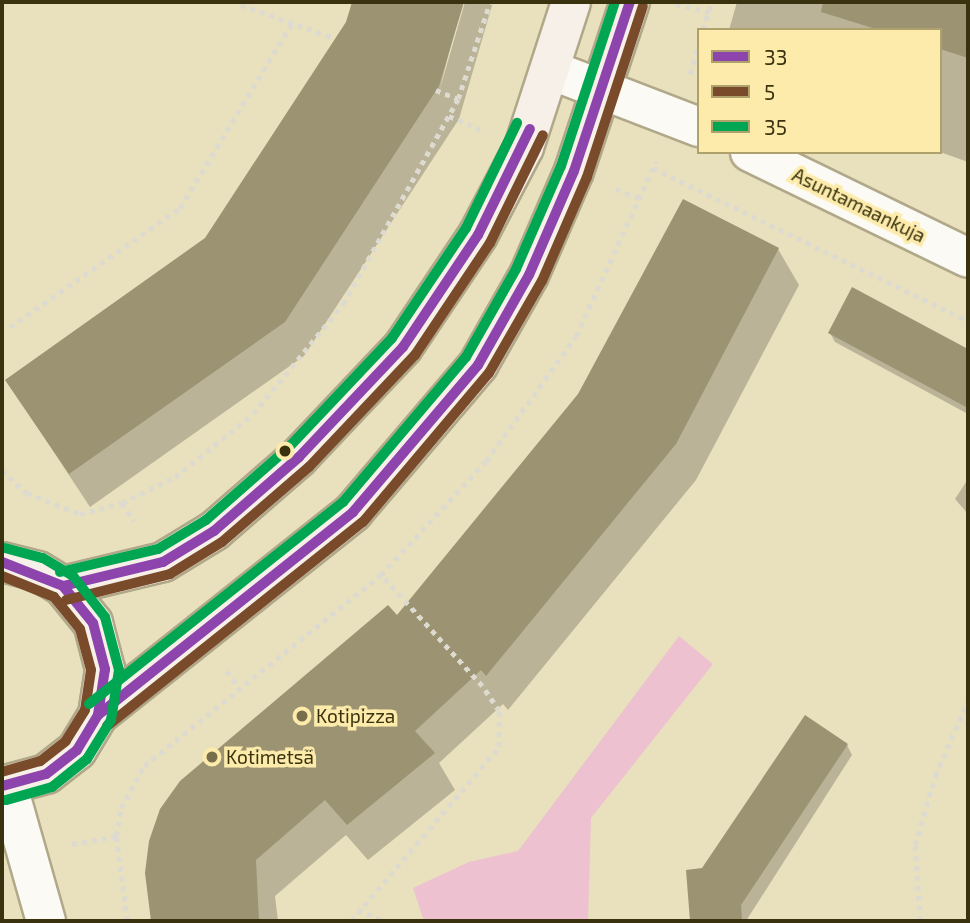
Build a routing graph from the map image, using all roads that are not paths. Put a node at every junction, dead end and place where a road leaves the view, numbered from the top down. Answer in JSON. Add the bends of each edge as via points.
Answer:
{"nodes":[{"id":1,"x":570,"y":2,"type":"edge"},
{"id":2,"x":630,"y":2,"type":"edge"},
{"id":3,"x":551,"y":70,"type":"junction"},
{"id":4,"x":605,"y":88,"type":"junction"},
{"id":5,"x":697,"y":126,"type":"edge"},
{"id":6,"x":754,"y":154,"type":"edge"},
{"id":7,"x":968,"y":258,"type":"edge"},
{"id":8,"x":2,"y":562,"type":"edge"},
{"id":9,"x":63,"y":586,"type":"junction"},
{"id":10,"x":98,"y":715,"type":"junction"},
{"id":11,"x":5,"y":787,"type":"edge"},
{"id":12,"x":46,"y":921,"type":"edge"}],
"edges":[{"from":1,"to":3,"type":"main road"},
{"from":2,"to":4,"type":"main road"},
{"from":3,"to":4,"type":"street"},
{"from":3,"to":9,"type":"main road","via":[[524,147],[478,235],[403,347],[299,457],[214,531],[163,562]]},
{"from":4,"to":5,"type":"street"},
{"from":4,"to":10,"type":"main road","via":[[528,275],[478,365],[436,418],[353,512]]},
{"from":6,"to":7,"type":"street","name":"Asuntamaankuja"},
{"from":8,"to":9,"type":"main road","via":[[38,570]]},
{"from":9,"to":10,"type":"main road","via":[[93,623],[105,669]]},
{"from":10,"to":11,"type":"main road","via":[[77,750],[46,774]]},
{"from":11,"to":12,"type":"street"}]}
